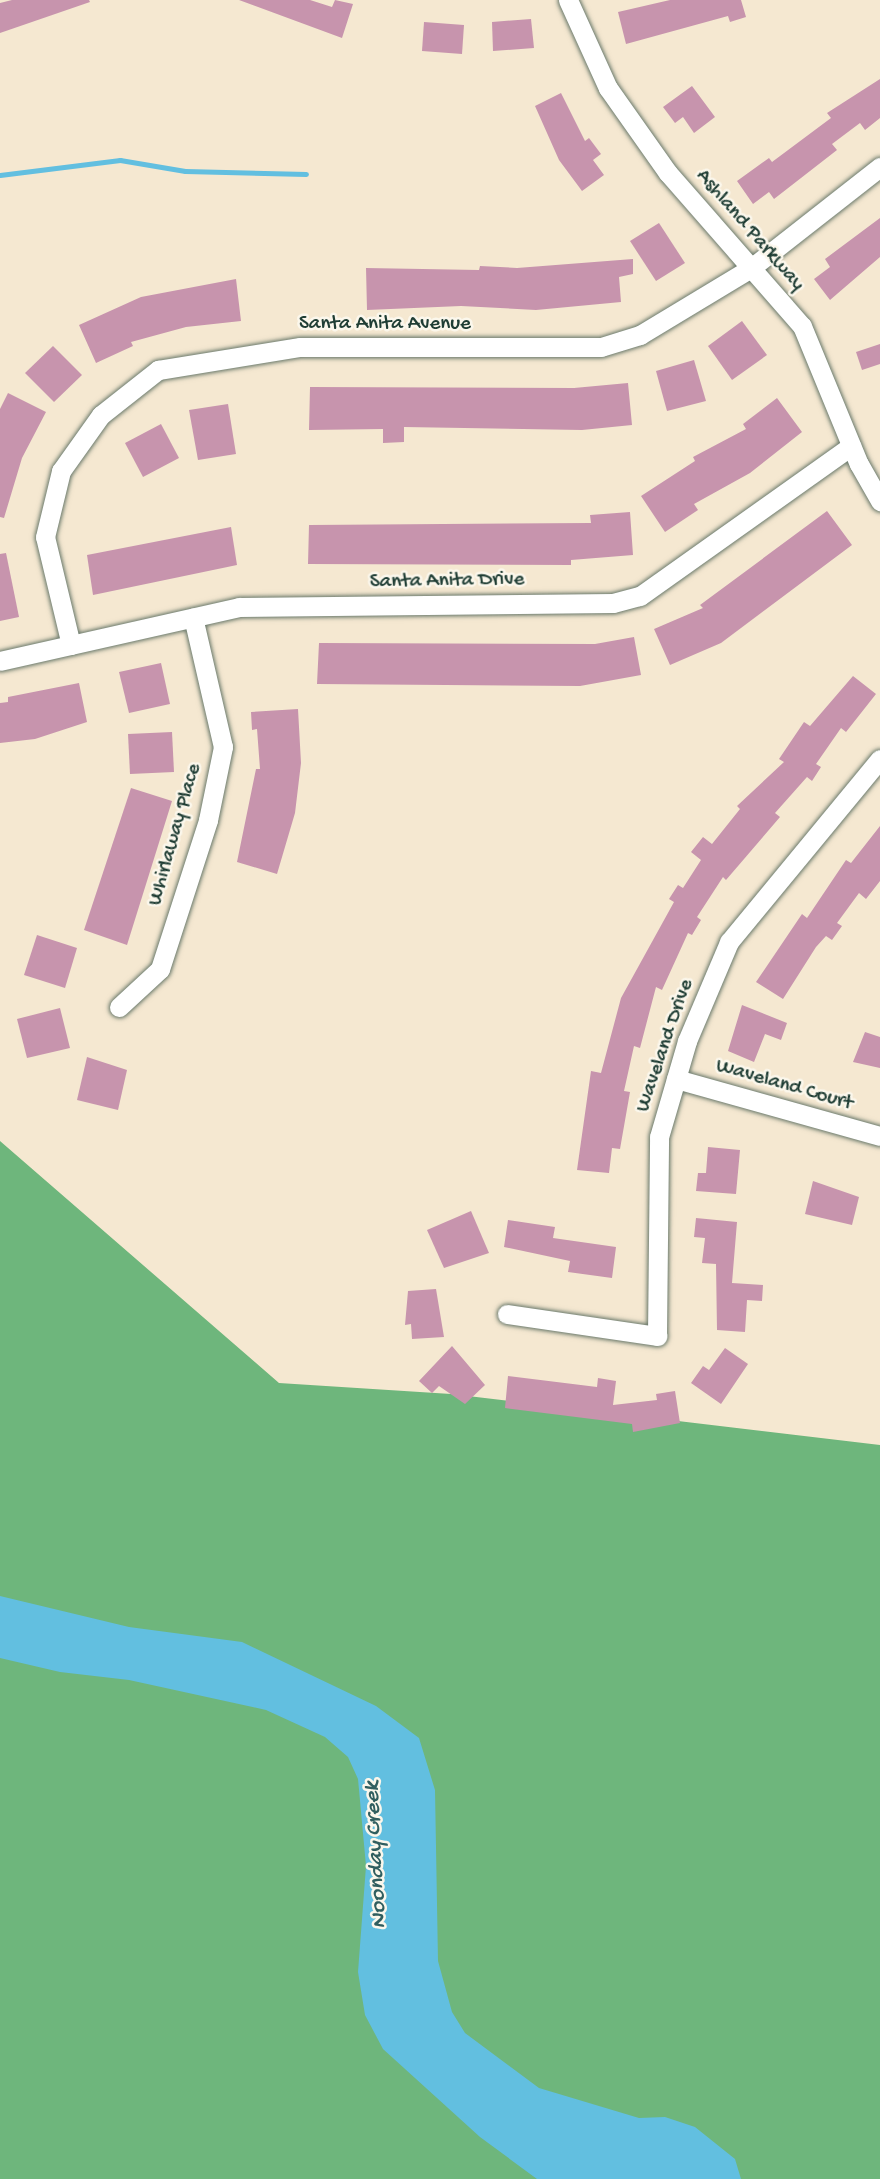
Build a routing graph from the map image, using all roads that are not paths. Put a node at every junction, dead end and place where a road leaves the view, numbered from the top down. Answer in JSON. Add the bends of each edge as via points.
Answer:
{"nodes":[{"id":1,"x":568,"y":0,"type":"edge"},
{"id":2,"x":880,"y":167,"type":"edge"},
{"id":3,"x":751,"y":268,"type":"junction"},
{"id":4,"x":852,"y":446,"type":"junction"},
{"id":5,"x":880,"y":501,"type":"edge"},
{"id":6,"x":193,"y":617,"type":"junction"},
{"id":7,"x":71,"y":645,"type":"junction"},
{"id":8,"x":0,"y":661,"type":"edge"},
{"id":9,"x":880,"y":759,"type":"edge"},
{"id":10,"x":119,"y":1007,"type":"dead end"},
{"id":11,"x":676,"y":1079,"type":"junction"},
{"id":12,"x":880,"y":1136,"type":"edge"},
{"id":13,"x":507,"y":1314,"type":"dead end"}],
"edges":[{"from":1,"to":3,"type":"street","name":"Ashland Parkway","via":[[608,88],[668,173]]},
{"from":2,"to":3,"type":"street","name":"Santa Anita Avenue"},
{"from":3,"to":4,"type":"street","name":"Ashland Parkway","via":[[802,326]]},
{"from":3,"to":7,"type":"street","name":"Santa Anita Avenue","via":[[640,335],[601,347],[300,347],[158,370],[101,415],[61,471],[45,537]]},
{"from":4,"to":5,"type":"street","name":"Ashland Parkway"},
{"from":4,"to":6,"type":"street","name":"Santa Anita Drive","via":[[639,596],[613,603],[239,607]]},
{"from":6,"to":7,"type":"street","name":"Santa Anita Drive"},
{"from":6,"to":10,"type":"street","name":"Whirlaway Place","via":[[223,747],[208,820],[160,969]]},
{"from":7,"to":8,"type":"street","name":"Santa Anita Drive"},
{"from":9,"to":11,"type":"street","name":"Waveland Drive","via":[[729,942]]},
{"from":11,"to":12,"type":"street","name":"Waveland Court"},
{"from":11,"to":13,"type":"street","name":"Waveland Drive","via":[[659,1137],[657,1336]]}]}
